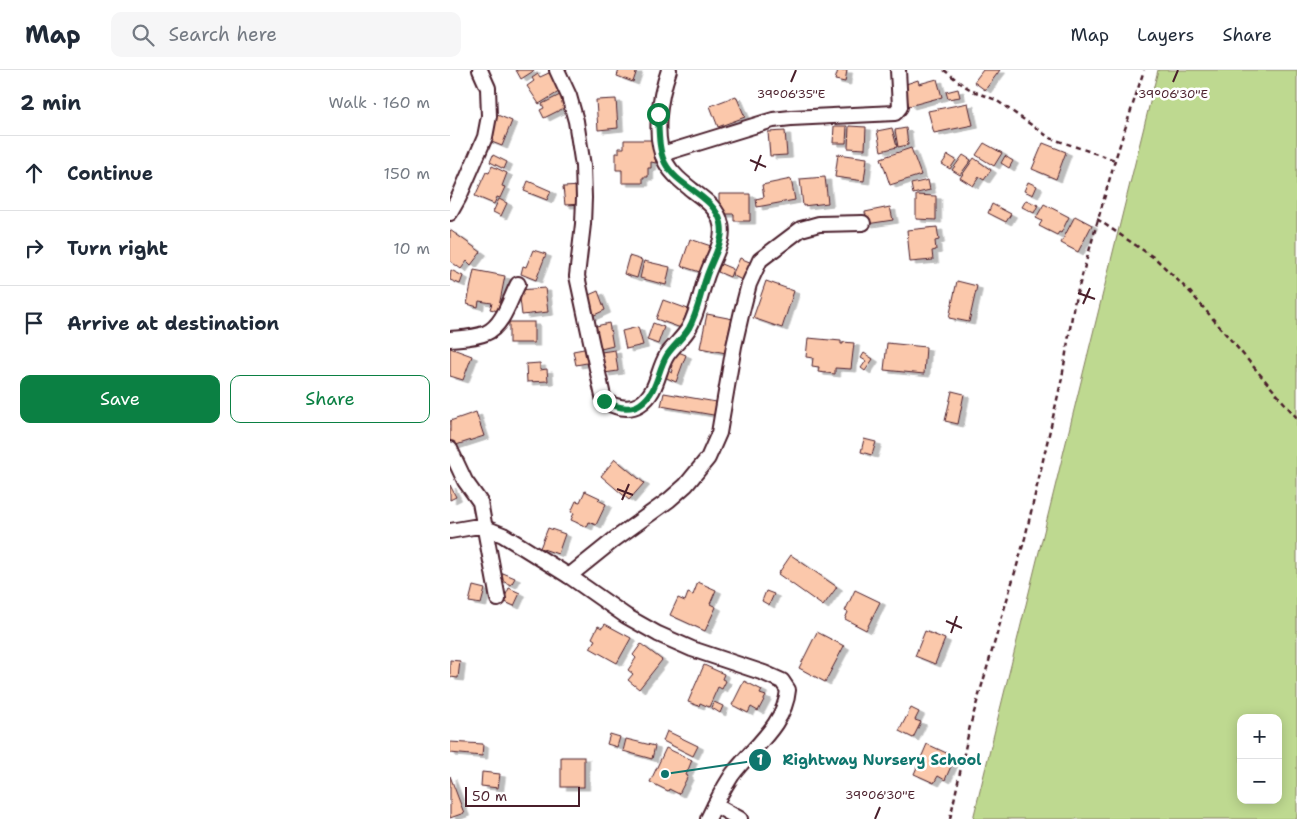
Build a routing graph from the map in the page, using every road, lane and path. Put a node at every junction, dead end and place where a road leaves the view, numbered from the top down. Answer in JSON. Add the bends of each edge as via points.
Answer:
{"nodes":[{"id":1,"x":480,"y":70,"type":"edge"},
{"id":2,"x":557,"y":70,"type":"edge"},
{"id":3,"x":669,"y":70,"type":"edge"},
{"id":4,"x":898,"y":70,"type":"edge"},
{"id":5,"x":944,"y":70,"type":"edge"},
{"id":6,"x":1144,"y":70,"type":"edge"},
{"id":7,"x":662,"y":154,"type":"junction"},
{"id":8,"x":1114,"y":160,"type":"junction"},
{"id":9,"x":450,"y":213,"type":"edge"},
{"id":10,"x":1097,"y":219,"type":"junction"},
{"id":11,"x":863,"y":223,"type":"dead end"},
{"id":12,"x":518,"y":284,"type":"dead end"},
{"id":13,"x":450,"y":339,"type":"edge"},
{"id":14,"x":1297,"y":418,"type":"edge"},
{"id":15,"x":450,"y":449,"type":"edge"},
{"id":16,"x":484,"y":527,"type":"junction"},
{"id":17,"x":450,"y":532,"type":"edge"},
{"id":18,"x":568,"y":576,"type":"junction"},
{"id":19,"x":498,"y":599,"type":"dead end"},
{"id":20,"x":714,"y":805,"type":"junction"},
{"id":21,"x":708,"y":819,"type":"edge"},
{"id":22,"x":740,"y":819,"type":"edge"},
{"id":23,"x":950,"y":819,"type":"edge"}],
"edges":[{"from":1,"to":9,"type":"street","via":[[488,88],[489,116],[485,137]]},
{"from":2,"to":7,"type":"street","via":[[576,121],[582,166],[583,224],[578,282],[604,401],[623,408],[636,406],[652,393],[667,355],[688,330],[696,313],[721,239],[722,226],[715,209],[679,180]]},
{"from":3,"to":7,"type":"street","via":[[658,114]]},
{"from":4,"to":7,"type":"street","via":[[900,107],[896,113],[773,120]]},
{"from":5,"to":8,"type":"path","via":[[973,91],[996,100],[1050,138]]},
{"from":6,"to":8,"type":"path"},
{"from":8,"to":10,"type":"path"},
{"from":10,"to":14,"type":"path","via":[[1156,259],[1191,293]]},
{"from":10,"to":23,"type":"path","via":[[1074,304],[1062,378],[1025,538],[970,726]]},
{"from":11,"to":18,"type":"street","via":[[819,224],[801,229],[760,260],[749,284],[719,433],[708,458],[669,500]]},
{"from":12,"to":13,"type":"street","via":[[504,314],[492,330],[482,335]]},
{"from":15,"to":16,"type":"street","via":[[465,481],[480,502]]},
{"from":16,"to":17,"type":"street"},
{"from":16,"to":18,"type":"street","via":[[503,535]]},
{"from":16,"to":19,"type":"street"},
{"from":18,"to":20,"type":"street","via":[[658,634],[764,673],[782,681],[788,690],[787,703],[779,719],[732,775]]},
{"from":20,"to":21,"type":"street"},
{"from":20,"to":22,"type":"street"}]}
